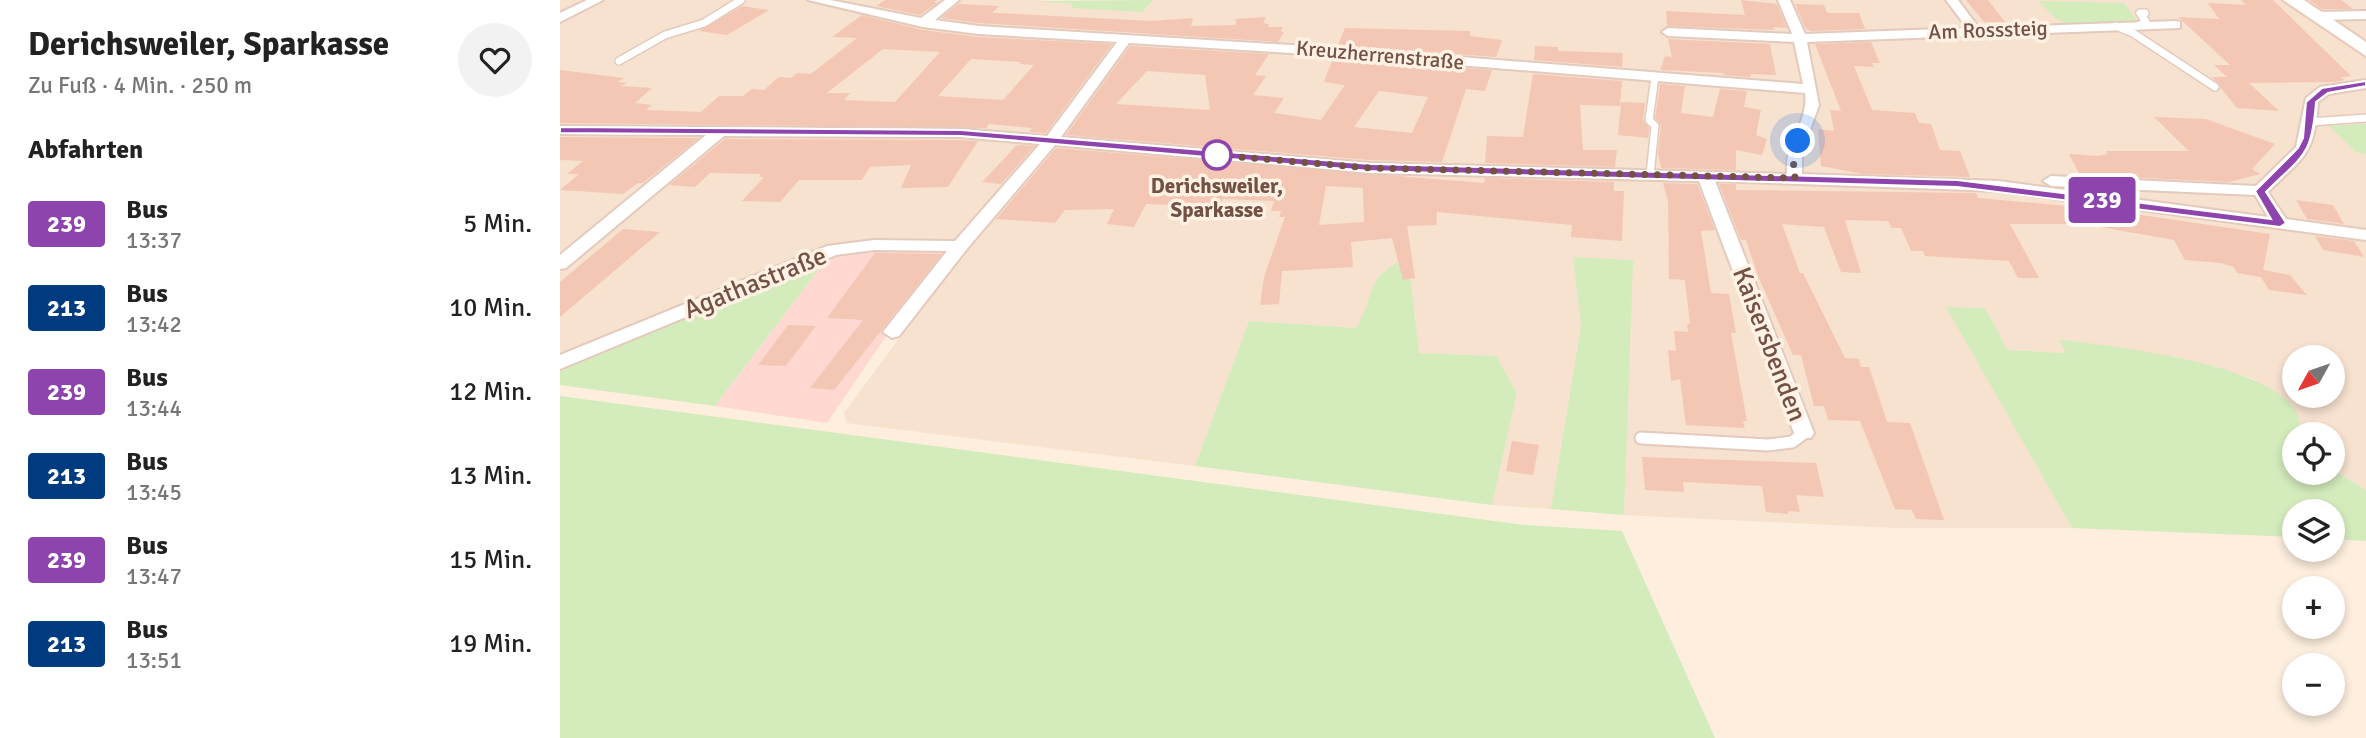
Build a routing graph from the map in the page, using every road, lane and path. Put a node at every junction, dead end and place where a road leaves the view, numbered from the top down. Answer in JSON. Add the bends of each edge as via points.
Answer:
{"nodes":[{"id":1,"x":597,"y":0,"type":"edge"},
{"id":2,"x":741,"y":0,"type":"edge"},
{"id":3,"x":814,"y":0,"type":"edge"},
{"id":4,"x":872,"y":0,"type":"edge"},
{"id":5,"x":953,"y":0,"type":"edge"},
{"id":6,"x":1784,"y":0,"type":"edge"},
{"id":7,"x":1952,"y":0,"type":"edge"},
{"id":8,"x":2292,"y":0,"type":"edge"},
{"id":9,"x":857,"y":10,"type":"junction"},
{"id":10,"x":2145,"y":13,"type":"dead end"},
{"id":11,"x":2366,"y":15,"type":"edge"},
{"id":12,"x":2315,"y":16,"type":"junction"},
{"id":13,"x":560,"y":18,"type":"edge"},
{"id":14,"x":923,"y":23,"type":"junction"},
{"id":15,"x":2176,"y":25,"type":"dead end"},
{"id":16,"x":2116,"y":26,"type":"junction"},
{"id":17,"x":2138,"y":26,"type":"junction"},
{"id":18,"x":1975,"y":31,"type":"junction"},
{"id":19,"x":1668,"y":32,"type":"dead end"},
{"id":20,"x":1127,"y":37,"type":"junction"},
{"id":21,"x":1800,"y":38,"type":"junction"},
{"id":22,"x":2366,"y":50,"type":"edge"},
{"id":23,"x":619,"y":61,"type":"dead end"},
{"id":24,"x":1655,"y":77,"type":"junction"},
{"id":25,"x":2366,"y":84,"type":"edge"},
{"id":26,"x":2215,"y":87,"type":"dead end"},
{"id":27,"x":1811,"y":89,"type":"junction"},
{"id":28,"x":2366,"y":118,"type":"edge"},
{"id":29,"x":2310,"y":122,"type":"junction"},
{"id":30,"x":560,"y":130,"type":"edge"},
{"id":31,"x":719,"y":132,"type":"junction"},
{"id":32,"x":1051,"y":141,"type":"junction"},
{"id":33,"x":1650,"y":175,"type":"junction"},
{"id":34,"x":1705,"y":177,"type":"junction"},
{"id":35,"x":1795,"y":178,"type":"junction"},
{"id":36,"x":1999,"y":186,"type":"junction"},
{"id":37,"x":2260,"y":191,"type":"junction"},
{"id":38,"x":2280,"y":223,"type":"junction"},
{"id":39,"x":2366,"y":235,"type":"edge"},
{"id":40,"x":960,"y":246,"type":"junction"},
{"id":41,"x":560,"y":264,"type":"edge"},
{"id":42,"x":892,"y":332,"type":"dead end"},
{"id":43,"x":560,"y":362,"type":"edge"},
{"id":44,"x":1804,"y":433,"type":"joint"},
{"id":45,"x":1641,"y":438,"type":"dead end"}],
"edges":[{"from":1,"to":13,"type":"street"},
{"from":2,"to":23,"type":"lane","via":[[704,23],[665,35]]},
{"from":3,"to":9,"type":"street","name":"Kreuzherrenstraße"},
{"from":4,"to":9,"type":"street"},
{"from":5,"to":14,"type":"street"},
{"from":6,"to":21,"type":"street"},
{"from":7,"to":18,"type":"street"},
{"from":8,"to":12,"type":"street"},
{"from":9,"to":14,"type":"street","name":"Kreuzherrenstraße"},
{"from":10,"to":17,"type":"lane","via":[[2140,13],[2146,22]]},
{"from":11,"to":12,"type":"street"},
{"from":12,"to":22,"type":"street"},
{"from":14,"to":20,"type":"street","name":"Kreuzherrenstraße"},
{"from":15,"to":17,"type":"street","name":"Am Rosssteig"},
{"from":16,"to":17,"type":"street","name":"Am Rosssteig"},
{"from":16,"to":18,"type":"street","name":"Am Rosssteig"},
{"from":16,"to":26,"type":"lane"},
{"from":18,"to":21,"type":"street","name":"Am Rosssteig"},
{"from":19,"to":21,"type":"street","name":"Am Rosssteig"},
{"from":20,"to":24,"type":"street","name":"Kreuzherrenstraße"},
{"from":20,"to":32,"type":"street"},
{"from":21,"to":27,"type":"street"},
{"from":24,"to":27,"type":"street","name":"Kreuzherrenstraße"},
{"from":24,"to":33,"type":"lane","via":[[1649,120],[1655,125]]},
{"from":25,"to":29,"type":"street","via":[[2325,90],[2314,97]]},
{"from":27,"to":35,"type":"street","via":[[1814,102],[1794,152]]},
{"from":28,"to":29,"type":"lane"},
{"from":29,"to":37,"type":"street","via":[[2303,149]]},
{"from":30,"to":31,"type":"street"},
{"from":31,"to":32,"type":"street","via":[[961,133]]},
{"from":31,"to":41,"type":"street"},
{"from":32,"to":33,"type":"street","via":[[1370,168]]},
{"from":32,"to":40,"type":"street"},
{"from":33,"to":34,"type":"street"},
{"from":34,"to":35,"type":"street"},
{"from":34,"to":44,"type":"street","name":"Kaisersbenden"},
{"from":35,"to":36,"type":"street"},
{"from":36,"to":37,"type":"street","via":[[2017,180]]},
{"from":36,"to":38,"type":"street"},
{"from":37,"to":38,"type":"street"},
{"from":38,"to":39,"type":"street"},
{"from":40,"to":42,"type":"street"},
{"from":40,"to":43,"type":"street","name":"Agathastraße","via":[[874,245],[833,250]]},
{"from":44,"to":45,"type":"lane","name":"Kaisersbenden","via":[[1792,442],[1768,444]]}]}
